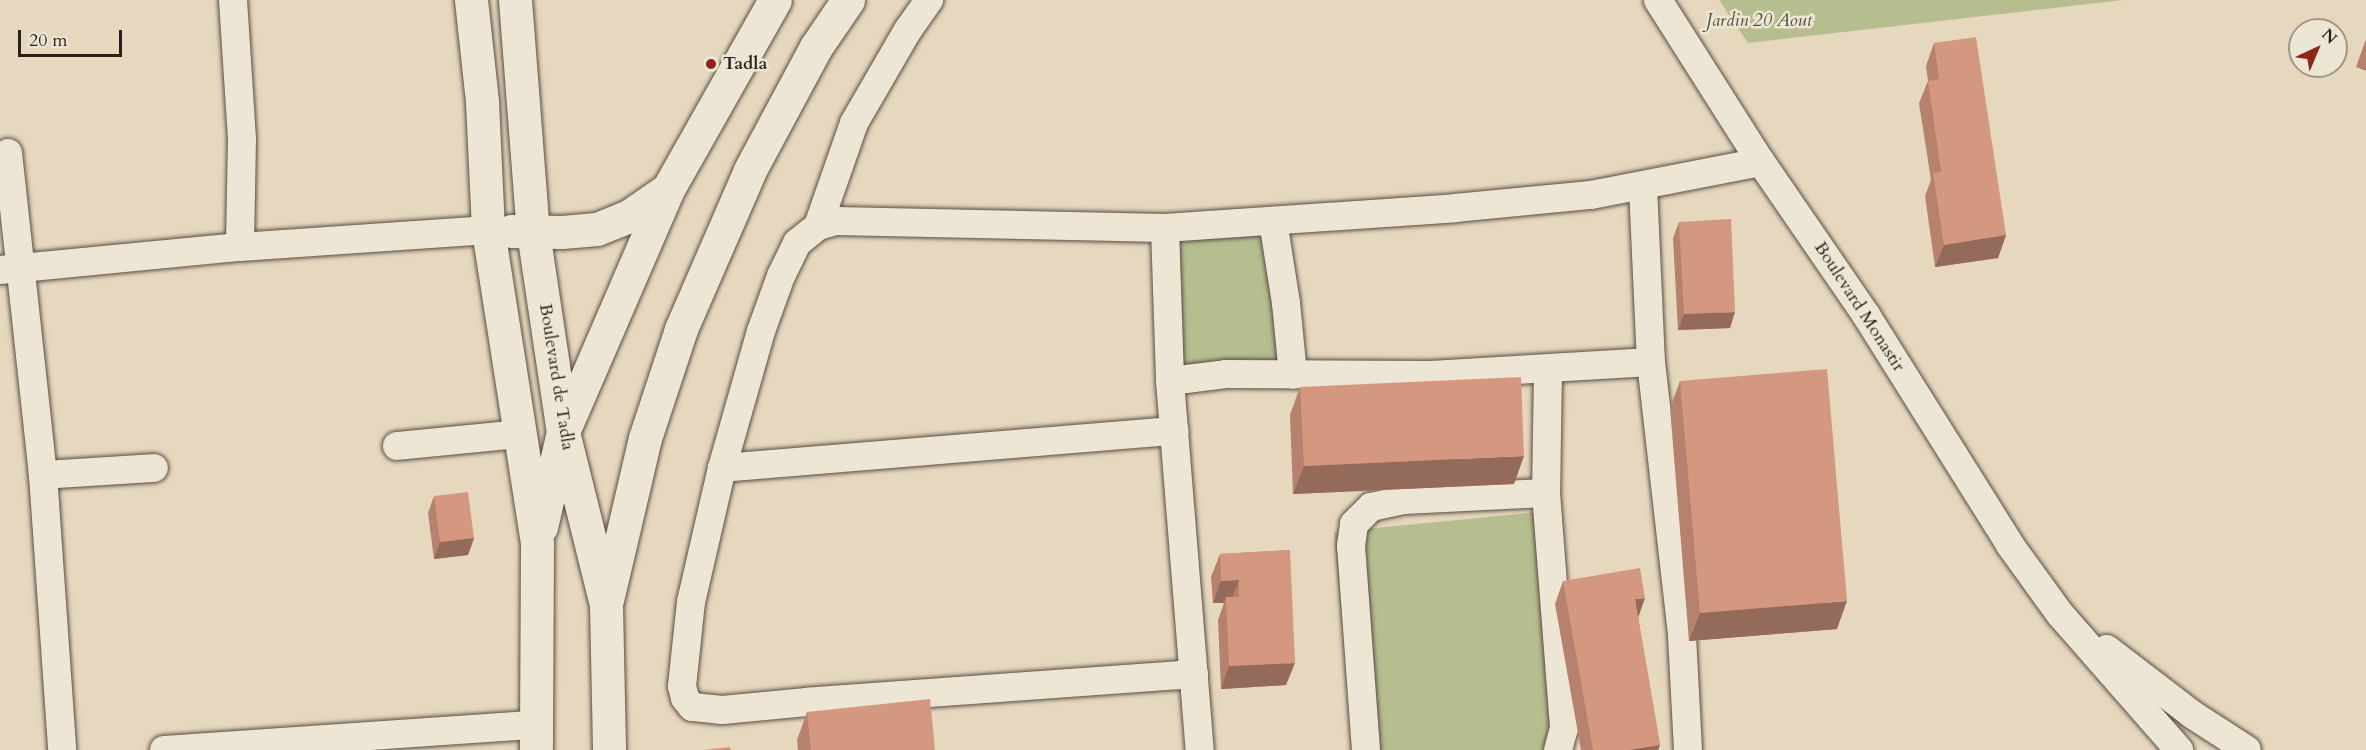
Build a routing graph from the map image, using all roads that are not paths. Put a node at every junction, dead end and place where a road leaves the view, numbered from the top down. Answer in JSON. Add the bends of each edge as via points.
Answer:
{"nodes":[{"id":1,"x":233,"y":0,"type":"edge"},
{"id":2,"x":471,"y":0,"type":"edge"},
{"id":3,"x":515,"y":0,"type":"edge"},
{"id":4,"x":776,"y":0,"type":"edge"},
{"id":5,"x":848,"y":0,"type":"edge"},
{"id":6,"x":929,"y":0,"type":"edge"},
{"id":7,"x":1658,"y":0,"type":"edge"},
{"id":8,"x":8,"y":153,"type":"dead end"},
{"id":9,"x":1761,"y":162,"type":"junction"},
{"id":10,"x":1643,"y":187,"type":"junction"},
{"id":11,"x":668,"y":189,"type":"junction"},
{"id":12,"x":1273,"y":221,"type":"junction"},
{"id":13,"x":818,"y":226,"type":"junction"},
{"id":14,"x":1165,"y":228,"type":"junction"},
{"id":15,"x":488,"y":230,"type":"junction"},
{"id":16,"x":533,"y":231,"type":"junction"},
{"id":17,"x":240,"y":247,"type":"junction"},
{"id":18,"x":11,"y":269,"type":"edge"},
{"id":19,"x":1652,"y":362,"type":"junction"},
{"id":20,"x":1548,"y":370,"type":"junction"},
{"id":21,"x":1293,"y":375,"type":"junction"},
{"id":22,"x":1170,"y":381,"type":"junction"},
{"id":23,"x":1174,"y":431,"type":"junction"},
{"id":24,"x":563,"y":432,"type":"junction"},
{"id":25,"x":519,"y":434,"type":"junction"},
{"id":26,"x":397,"y":446,"type":"dead end"},
{"id":27,"x":154,"y":468,"type":"dead end"},
{"id":28,"x":722,"y":468,"type":"junction"},
{"id":29,"x":43,"y":475,"type":"junction"},
{"id":30,"x":1546,"y":493,"type":"junction"},
{"id":31,"x":537,"y":544,"type":"junction"},
{"id":32,"x":606,"y":605,"type":"junction"},
{"id":33,"x":2060,"y":614,"type":"junction"},
{"id":34,"x":1194,"y":674,"type":"junction"},
{"id":35,"x":536,"y":737,"type":"edge"},
{"id":36,"x":62,"y":750,"type":"edge"},
{"id":37,"x":164,"y":750,"type":"edge"},
{"id":38,"x":609,"y":750,"type":"edge"},
{"id":39,"x":1200,"y":750,"type":"edge"},
{"id":40,"x":1366,"y":750,"type":"edge"},
{"id":41,"x":1558,"y":750,"type":"edge"},
{"id":42,"x":1688,"y":750,"type":"edge"},
{"id":43,"x":2179,"y":750,"type":"edge"},
{"id":44,"x":2247,"y":750,"type":"edge"}],
"edges":[{"from":1,"to":17,"type":"street","via":[[242,139]]},
{"from":2,"to":15,"type":"main road","via":[[482,102]]},
{"from":3,"to":16,"type":"main road","name":"Boulevard de Tadla"},
{"from":4,"to":11,"type":"main road"},
{"from":5,"to":32,"type":"main road","via":[[816,47],[750,170],[681,329],[645,438]]},
{"from":6,"to":13,"type":"street","via":[[854,123]]},
{"from":7,"to":9,"type":"street","name":"Boulevard Monastir"},
{"from":8,"to":18,"type":"street"},
{"from":9,"to":10,"type":"street"},
{"from":9,"to":33,"type":"street","name":"Boulevard Monastir","via":[[1866,315],[2010,545]]},
{"from":10,"to":12,"type":"street"},
{"from":10,"to":19,"type":"street"},
{"from":11,"to":16,"type":"main road","via":[[629,216],[597,229]]},
{"from":11,"to":24,"type":"main road"},
{"from":12,"to":14,"type":"street"},
{"from":12,"to":21,"type":"street"},
{"from":13,"to":14,"type":"street","via":[[836,221],[937,221]]},
{"from":13,"to":28,"type":"street","via":[[797,243],[781,276]]},
{"from":14,"to":22,"type":"street"},
{"from":15,"to":16,"type":"main road"},
{"from":15,"to":17,"type":"street"},
{"from":15,"to":25,"type":"main road"},
{"from":16,"to":24,"type":"main road","name":"Boulevard de Tadla"},
{"from":17,"to":18,"type":"street"},
{"from":18,"to":29,"type":"street"},
{"from":19,"to":20,"type":"street"},
{"from":19,"to":42,"type":"street","via":[[1682,636]]},
{"from":20,"to":21,"type":"street"},
{"from":20,"to":30,"type":"street"},
{"from":21,"to":22,"type":"street","via":[[1226,375]]},
{"from":22,"to":23,"type":"street"},
{"from":23,"to":28,"type":"street"},
{"from":23,"to":34,"type":"street"},
{"from":24,"to":31,"type":"main road"},
{"from":24,"to":32,"type":"main road","name":"Boulevard de Tadla"},
{"from":25,"to":26,"type":"street"},
{"from":25,"to":31,"type":"main road"},
{"from":27,"to":29,"type":"street"},
{"from":28,"to":34,"type":"street","via":[[687,633],[682,686],[692,707],[722,710]]},
{"from":29,"to":36,"type":"street"},
{"from":30,"to":40,"type":"street","via":[[1403,500],[1371,507],[1354,524],[1351,546]]},
{"from":30,"to":41,"type":"street","via":[[1564,728]]},
{"from":31,"to":35,"type":"main road"},
{"from":32,"to":38,"type":"main road","name":"Boulevard de Tadla"},
{"from":33,"to":43,"type":"street","name":"Boulevard Monastir"},
{"from":33,"to":44,"type":"street","name":"Boulevard Monastir","via":[[2193,715]]},
{"from":34,"to":39,"type":"street"},
{"from":35,"to":37,"type":"street"}]}
